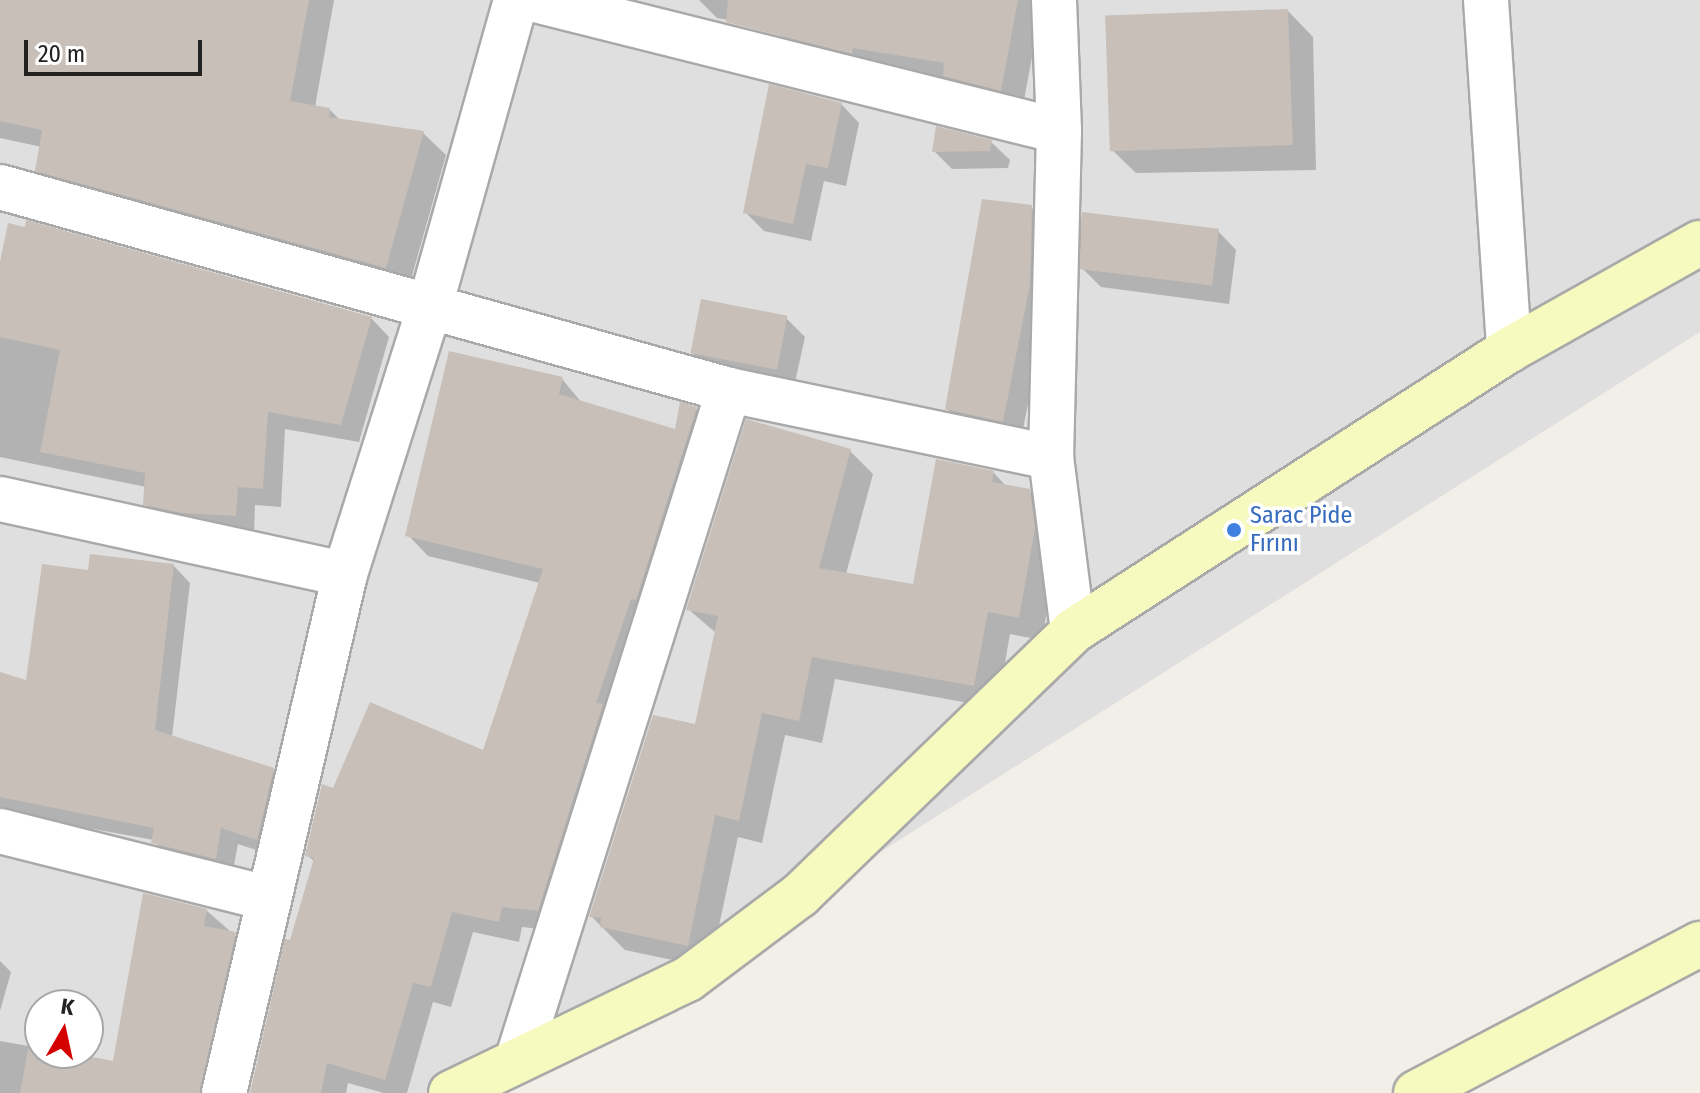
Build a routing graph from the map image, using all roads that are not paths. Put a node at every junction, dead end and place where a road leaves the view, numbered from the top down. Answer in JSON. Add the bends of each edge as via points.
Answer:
{"nodes":[{"id":1,"x":516,"y":0,"type":"edge"},
{"id":2,"x":535,"y":0,"type":"edge"},
{"id":3,"x":1054,"y":0,"type":"edge"},
{"id":4,"x":1486,"y":0,"type":"edge"},
{"id":5,"x":1059,"y":131,"type":"junction"},
{"id":6,"x":0,"y":187,"type":"edge"},
{"id":7,"x":1700,"y":243,"type":"edge"},
{"id":8,"x":430,"y":306,"type":"junction"},
{"id":9,"x":1509,"y":350,"type":"junction"},
{"id":10,"x":729,"y":390,"type":"junction"},
{"id":11,"x":1051,"y":457,"type":"junction"},
{"id":12,"x":0,"y":499,"type":"edge"},
{"id":13,"x":345,"y":574,"type":"junction"},
{"id":14,"x":1073,"y":631,"type":"junction"},
{"id":15,"x":0,"y":831,"type":"edge"},
{"id":16,"x":267,"y":898,"type":"junction"},
{"id":17,"x":1700,"y":944,"type":"edge"},
{"id":18,"x":517,"y":1061,"type":"junction"},
{"id":19,"x":224,"y":1093,"type":"edge"},
{"id":20,"x":451,"y":1093,"type":"edge"},
{"id":21,"x":1416,"y":1093,"type":"edge"}],
"edges":[{"from":1,"to":8,"type":"street"},
{"from":2,"to":5,"type":"street"},
{"from":3,"to":5,"type":"street"},
{"from":4,"to":9,"type":"street"},
{"from":5,"to":11,"type":"street"},
{"from":6,"to":8,"type":"street"},
{"from":7,"to":9,"type":"street"},
{"from":8,"to":10,"type":"street"},
{"from":8,"to":13,"type":"street"},
{"from":9,"to":14,"type":"street"},
{"from":10,"to":11,"type":"street"},
{"from":10,"to":18,"type":"street"},
{"from":11,"to":14,"type":"street"},
{"from":12,"to":13,"type":"street"},
{"from":13,"to":16,"type":"street"},
{"from":14,"to":18,"type":"street","via":[[800,895],[688,979]]},
{"from":15,"to":16,"type":"street"},
{"from":16,"to":19,"type":"street"},
{"from":17,"to":21,"type":"street"},
{"from":18,"to":20,"type":"street"}]}
